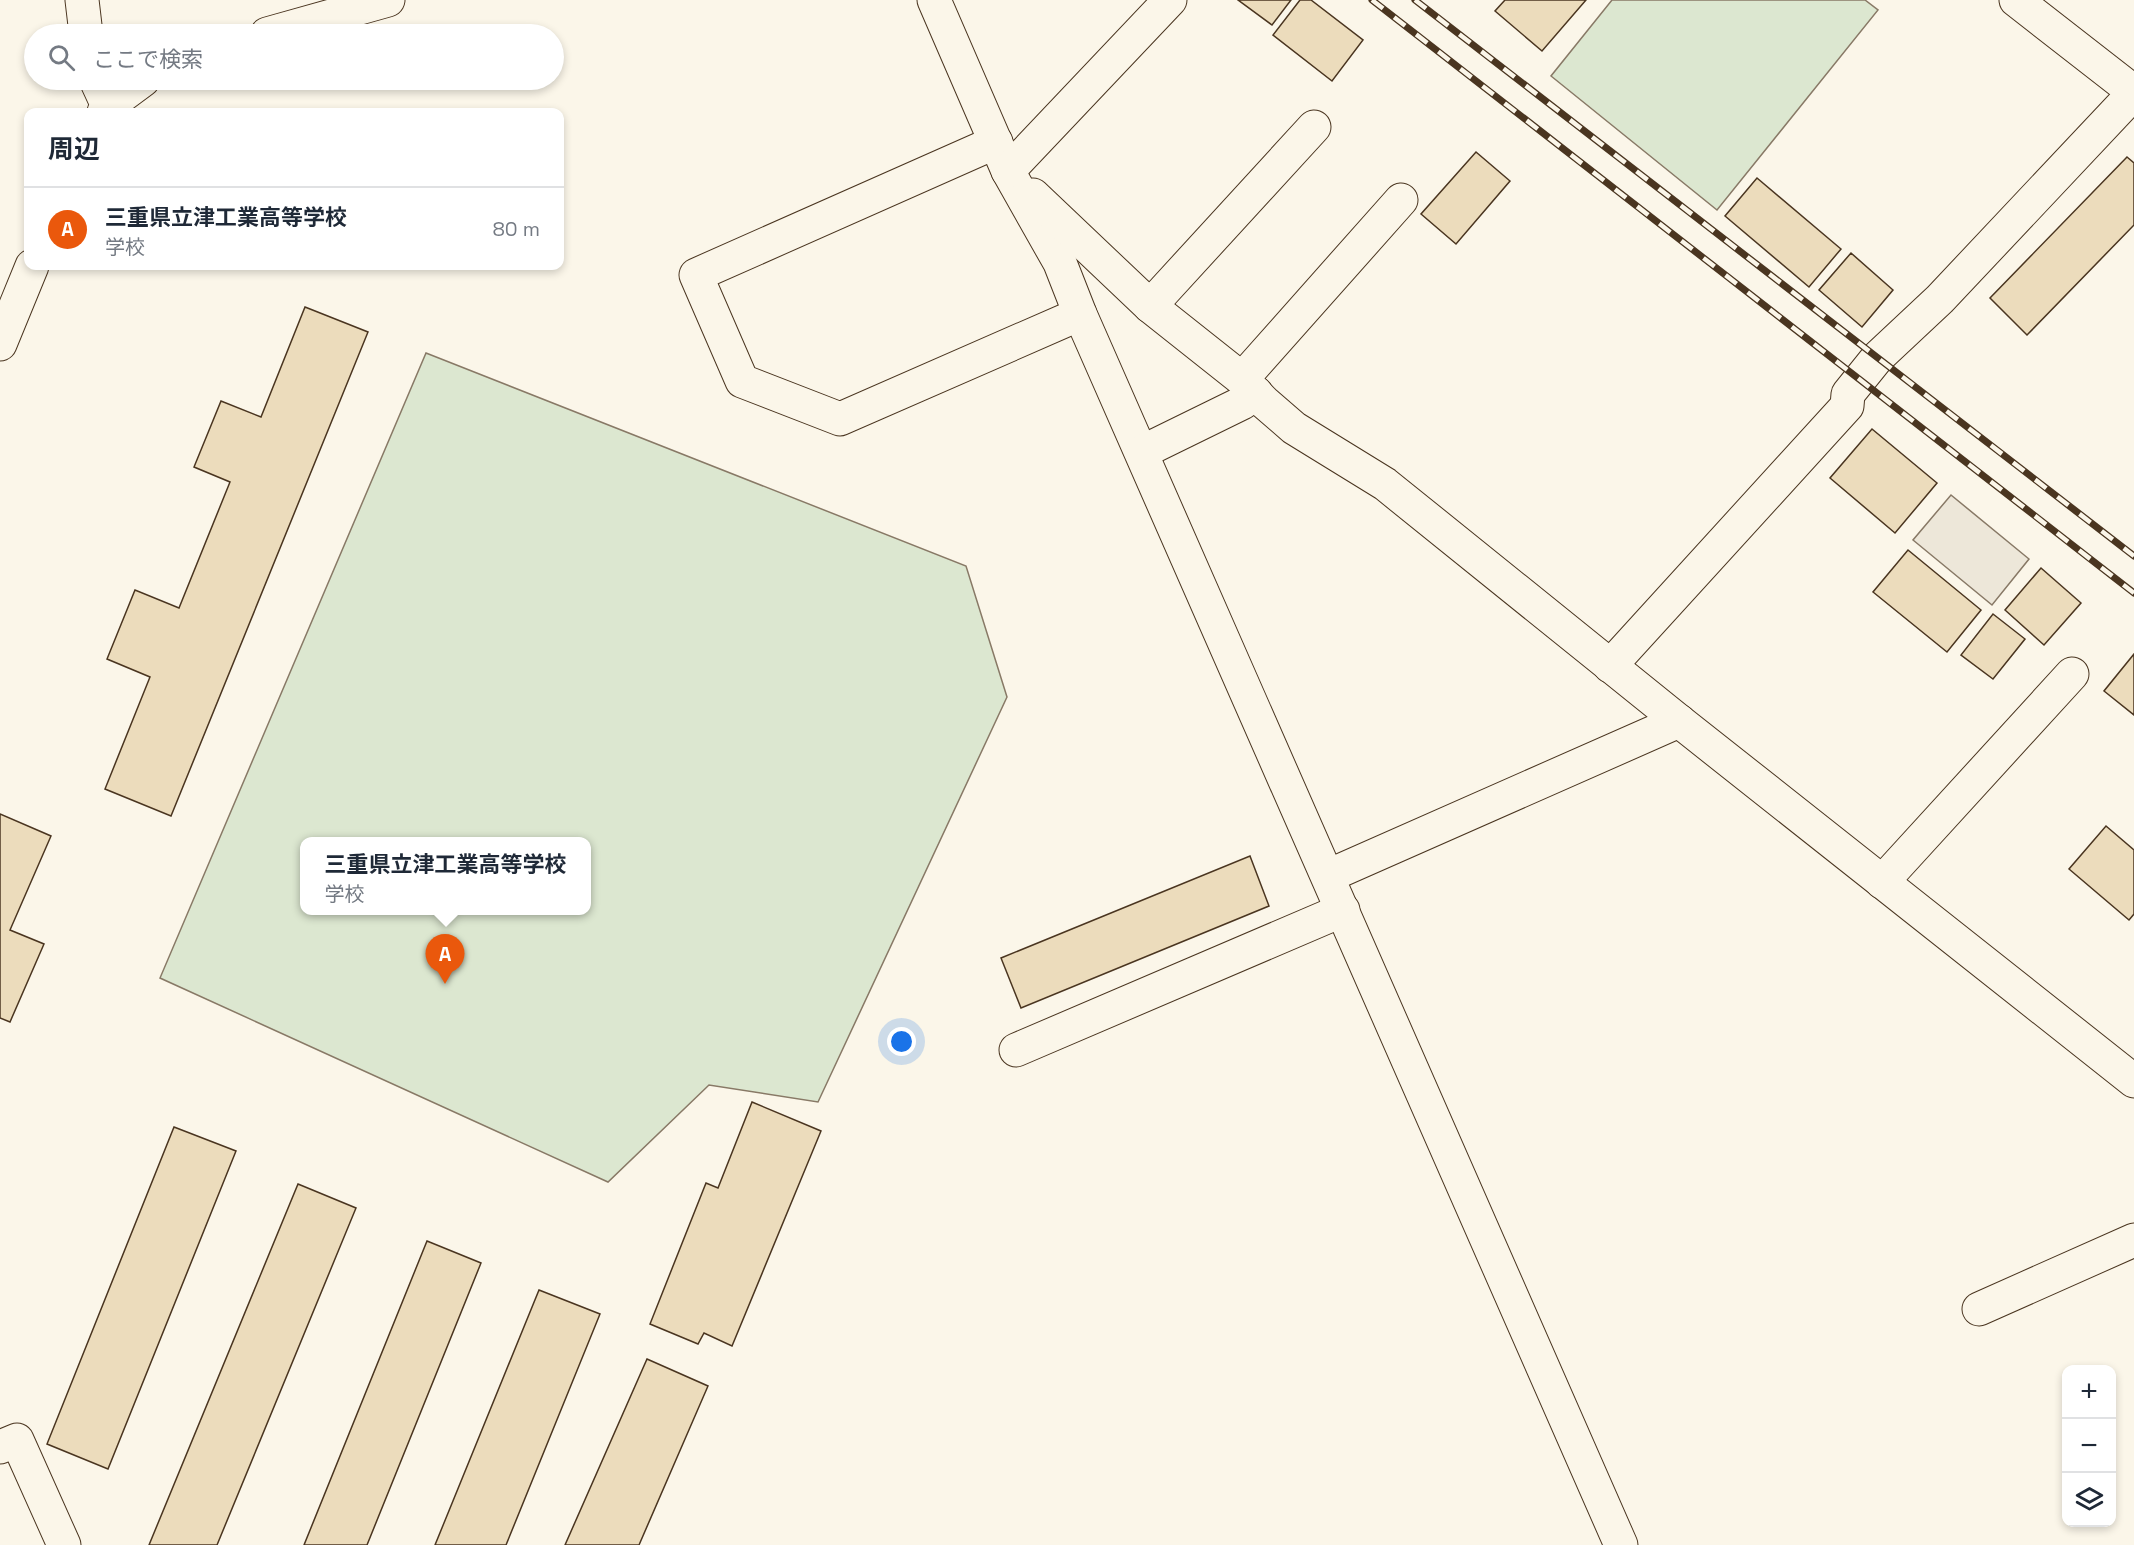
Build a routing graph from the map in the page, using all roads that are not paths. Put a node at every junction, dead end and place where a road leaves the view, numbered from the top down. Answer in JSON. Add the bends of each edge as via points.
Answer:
{"nodes":[{"id":1,"x":82,"y":0,"type":"edge"},
{"id":2,"x":388,"y":0,"type":"edge"},
{"id":3,"x":934,"y":0,"type":"edge"},
{"id":4,"x":1170,"y":0,"type":"edge"},
{"id":5,"x":2016,"y":0,"type":"edge"},
{"id":6,"x":85,"y":24,"type":"edge"},
{"id":7,"x":303,"y":24,"type":"edge"},
{"id":8,"x":122,"y":90,"type":"edge"},
{"id":9,"x":2134,"y":93,"type":"edge"},
{"id":10,"x":103,"y":99,"type":"edge"},
{"id":11,"x":1314,"y":127,"type":"dead end"},
{"id":12,"x":1002,"y":156,"type":"junction"},
{"id":13,"x":1401,"y":200,"type":"dead end"},
{"id":14,"x":30,"y":270,"type":"edge"},
{"id":15,"x":1150,"y":306,"type":"junction"},
{"id":16,"x":1080,"y":314,"type":"junction"},
{"id":17,"x":0,"y":344,"type":"edge"},
{"id":18,"x":1249,"y":386,"type":"junction"},
{"id":19,"x":1142,"y":452,"type":"junction"},
{"id":20,"x":1610,"y":666,"type":"junction"},
{"id":21,"x":2072,"y":674,"type":"dead end"},
{"id":22,"x":1679,"y":721,"type":"junction"},
{"id":23,"x":1329,"y":876,"type":"junction"},
{"id":24,"x":1882,"y":882,"type":"junction"},
{"id":25,"x":1343,"y":910,"type":"junction"},
{"id":26,"x":1016,"y":1050,"type":"dead end"},
{"id":27,"x":2134,"y":1081,"type":"edge"},
{"id":28,"x":2134,"y":1240,"type":"edge"},
{"id":29,"x":1979,"y":1309,"type":"dead end"},
{"id":30,"x":0,"y":1447,"type":"edge"},
{"id":31,"x":64,"y":1545,"type":"edge"},
{"id":32,"x":1621,"y":1545,"type":"edge"}],
"edges":[{"from":1,"to":6,"type":"street"},
{"from":2,"to":7,"type":"street"},
{"from":3,"to":12,"type":"street"},
{"from":4,"to":12,"type":"street"},
{"from":5,"to":9,"type":"street"},
{"from":8,"to":10,"type":"street"},
{"from":9,"to":20,"type":"street","via":[[1940,299],[1878,358],[1848,394],[1847,406]]},
{"from":11,"to":15,"type":"street"},
{"from":12,"to":15,"type":"street"},
{"from":12,"to":16,"type":"street","via":[[1060,262]]},
{"from":12,"to":16,"type":"street","via":[[696,275],[742,381],[840,419]]},
{"from":13,"to":18,"type":"street"},
{"from":14,"to":17,"type":"street"},
{"from":15,"to":18,"type":"street"},
{"from":16,"to":19,"type":"street"},
{"from":18,"to":19,"type":"street","via":[[1242,403]]},
{"from":18,"to":20,"type":"street","via":[[1294,428],[1384,484]]},
{"from":19,"to":23,"type":"street"},
{"from":20,"to":22,"type":"street"},
{"from":21,"to":24,"type":"street"},
{"from":22,"to":23,"type":"street"},
{"from":22,"to":24,"type":"street"},
{"from":23,"to":25,"type":"street"},
{"from":24,"to":27,"type":"street"},
{"from":25,"to":26,"type":"street"},
{"from":25,"to":32,"type":"street"},
{"from":28,"to":29,"type":"street"},
{"from":30,"to":31,"type":"street","via":[[17,1440]]}]}
